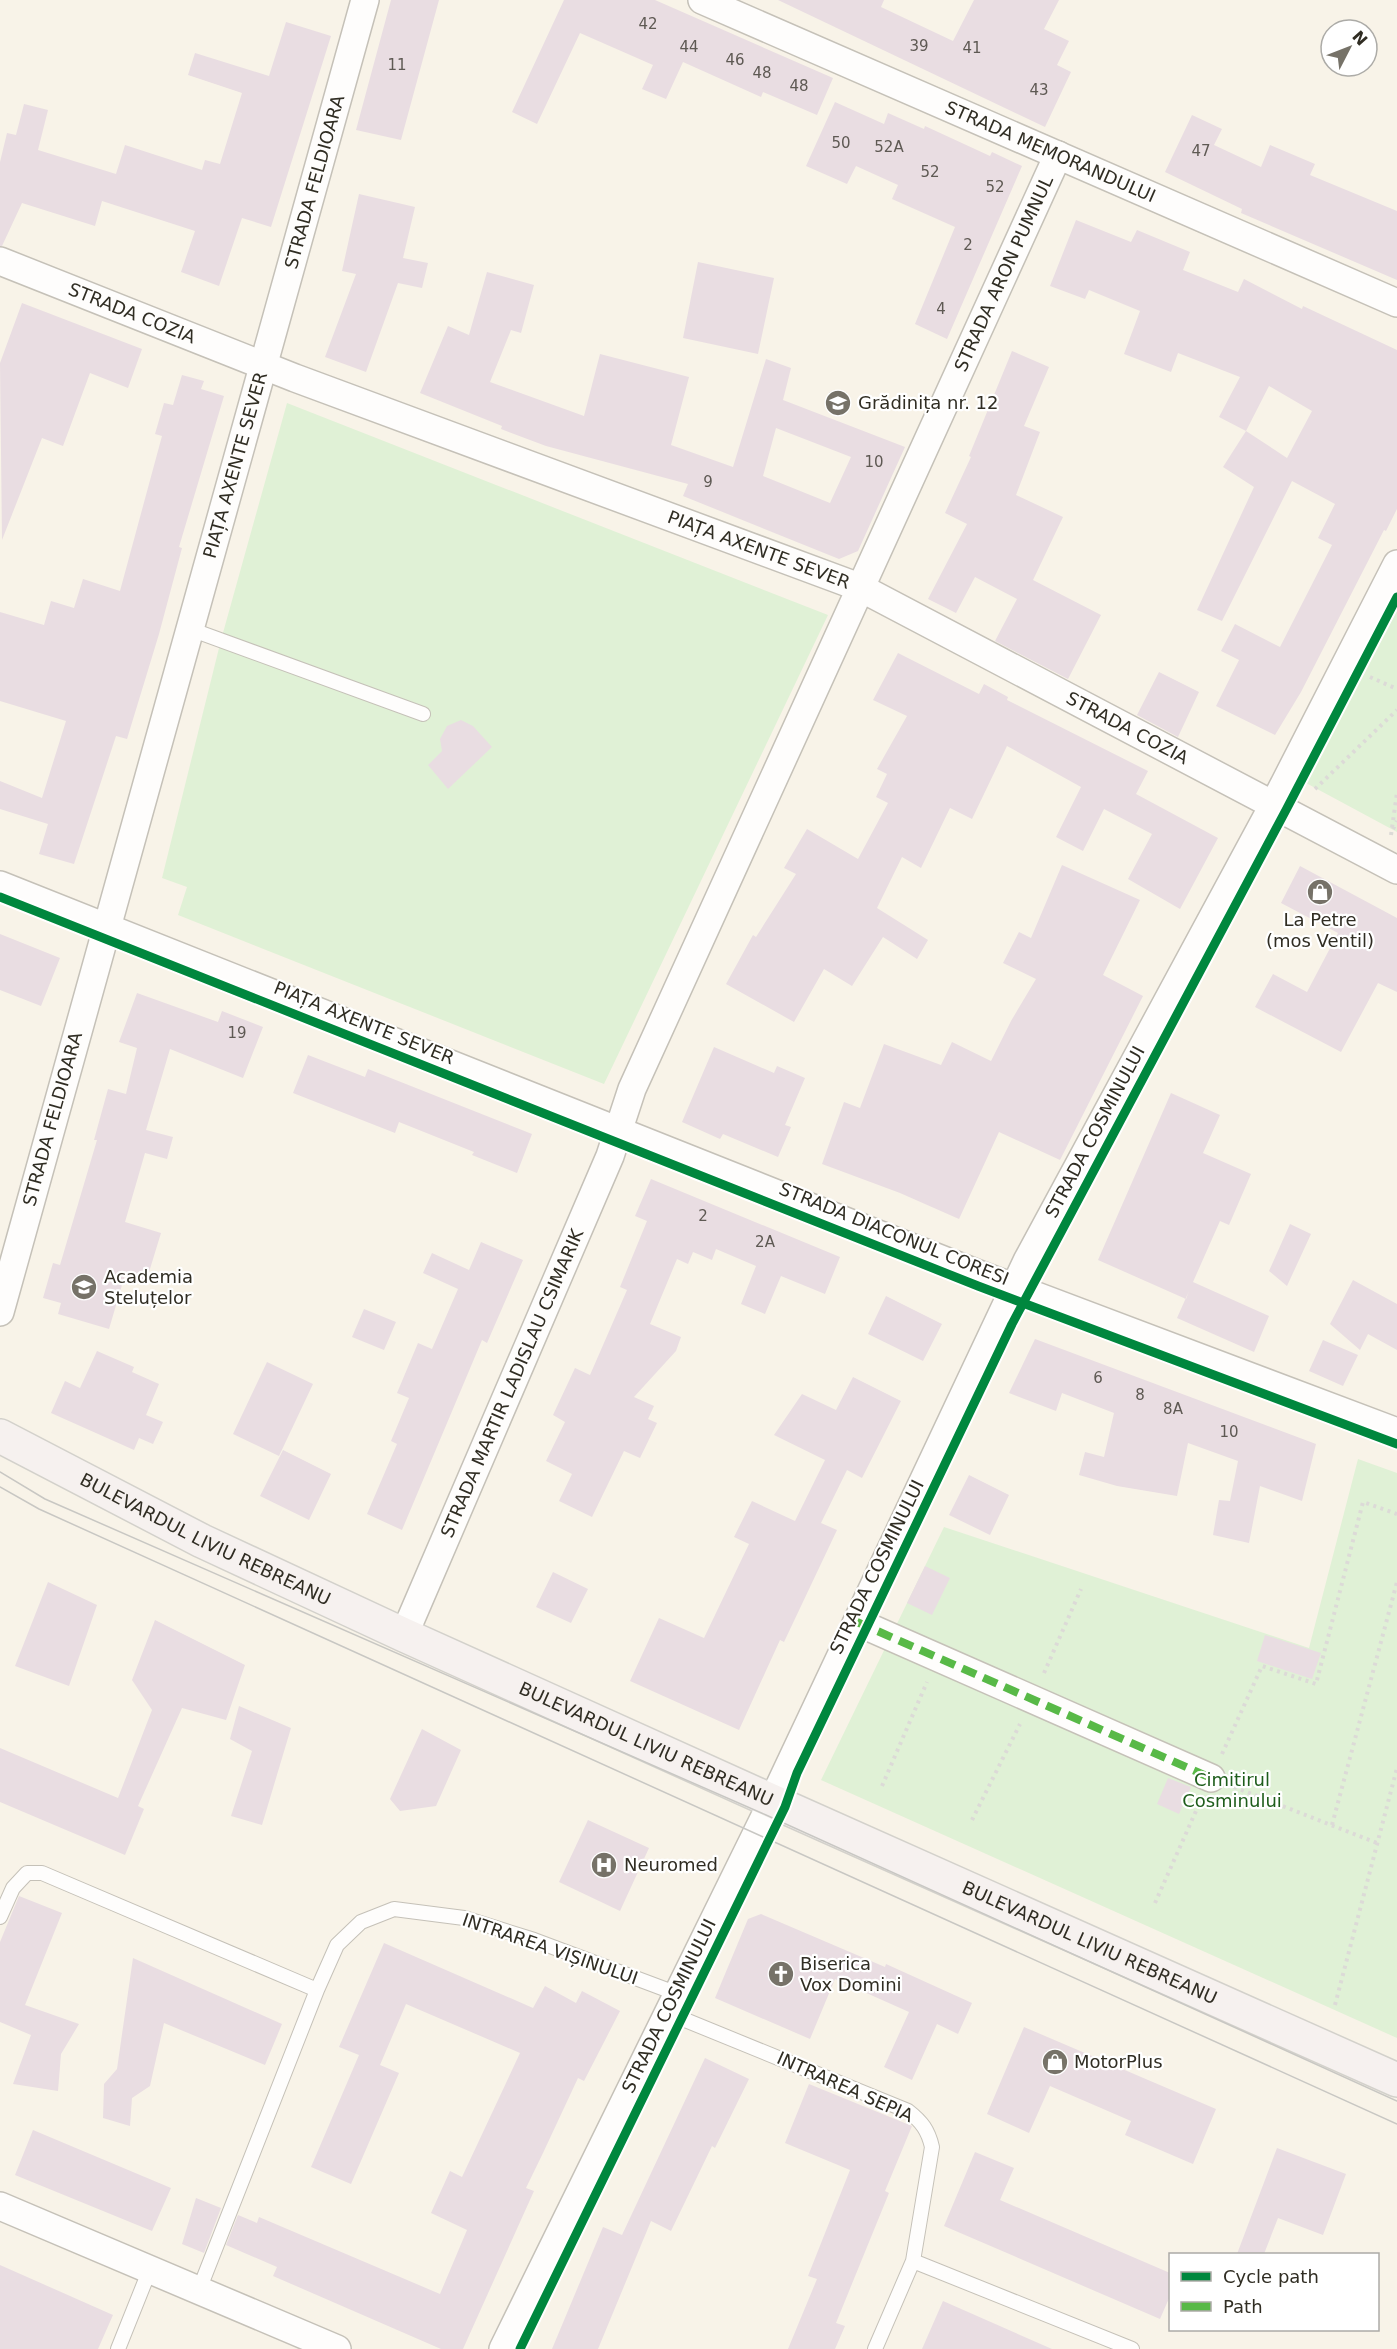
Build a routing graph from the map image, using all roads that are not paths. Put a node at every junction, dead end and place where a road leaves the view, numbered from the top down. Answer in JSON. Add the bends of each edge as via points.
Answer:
{"nodes":[{"id":1,"x":365,"y":0,"type":"edge"},
{"id":2,"x":702,"y":0,"type":"edge"},
{"id":3,"x":1058,"y":154,"type":"junction"},
{"id":4,"x":0,"y":261,"type":"edge"},
{"id":5,"x":1397,"y":303,"type":"edge"},
{"id":6,"x":265,"y":366,"type":"junction"},
{"id":7,"x":1397,"y":564,"type":"edge"},
{"id":8,"x":859,"y":587,"type":"junction"},
{"id":9,"x":190,"y":629,"type":"junction"},
{"id":10,"x":423,"y":714,"type":"dead end"},
{"id":11,"x":1274,"y":804,"type":"junction"},
{"id":12,"x":1397,"y":870,"type":"edge"},
{"id":13,"x":0,"y":885,"type":"edge"},
{"id":14,"x":105,"y":926,"type":"junction"},
{"id":15,"x":619,"y":1130,"type":"junction"},
{"id":16,"x":1014,"y":1287,"type":"junction"},
{"id":17,"x":0,"y":1312,"type":"edge"},
{"id":18,"x":1397,"y":1432,"type":"edge"},
{"id":19,"x":0,"y":1436,"type":"edge"},
{"id":20,"x":857,"y":1622,"type":"junction"},
{"id":21,"x":404,"y":1635,"type":"junction"},
{"id":22,"x":1211,"y":1778,"type":"road end"},
{"id":23,"x":772,"y":1802,"type":"junction"},
{"id":24,"x":0,"y":1917,"type":"edge"},
{"id":25,"x":317,"y":1990,"type":"junction"},
{"id":26,"x":673,"y":2003,"type":"junction"},
{"id":27,"x":1397,"y":2080,"type":"edge"},
{"id":28,"x":0,"y":2206,"type":"edge"},
{"id":29,"x":913,"y":2261,"type":"junction"},
{"id":30,"x":150,"y":2269,"type":"junction"},
{"id":31,"x":199,"y":2290,"type":"junction"},
{"id":32,"x":118,"y":2349,"type":"edge"},
{"id":33,"x":337,"y":2349,"type":"edge"},
{"id":34,"x":502,"y":2349,"type":"edge"},
{"id":35,"x":875,"y":2349,"type":"edge"},
{"id":36,"x":1132,"y":2349,"type":"edge"}],
"edges":[{"from":1,"to":6,"type":"street","name":"STRADA FELDIOARA"},
{"from":2,"to":3,"type":"street","name":"STRADA MEMORANDULUI"},
{"from":3,"to":5,"type":"street","name":"STRADA MEMORANDULUI"},
{"from":3,"to":8,"type":"street","name":"STRADA ARON PUMNUL"},
{"from":4,"to":6,"type":"street","name":"STRADA COZIA"},
{"from":6,"to":8,"type":"street","name":"PIAȚA AXENTE SEVER"},
{"from":6,"to":9,"type":"street","name":"PIAȚA AXENTE SEVER"},
{"from":7,"to":11,"type":"street","name":"STRADA COSMINULUI"},
{"from":8,"to":11,"type":"street","name":"STRADA COZIA"},
{"from":8,"to":15,"type":"street","name":"PIAȚA AXENTE SEVER","via":[[632,1089]]},
{"from":9,"to":10,"type":"lane"},
{"from":9,"to":14,"type":"street","name":"PIAȚA AXENTE SEVER"},
{"from":11,"to":12,"type":"street","name":"STRADA COZIA"},
{"from":11,"to":16,"type":"street","name":"STRADA COSMINULUI"},
{"from":13,"to":14,"type":"street"},
{"from":14,"to":15,"type":"street","name":"PIAȚA AXENTE SEVER"},
{"from":14,"to":17,"type":"street","name":"STRADA FELDIOARA"},
{"from":15,"to":16,"type":"street","name":"STRADA DIACONUL CORESI"},
{"from":15,"to":21,"type":"street","name":"STRADA MARTIR LADISLAU CSIMARIK"},
{"from":16,"to":18,"type":"street","name":"STRADA DIACONUL CORESI"},
{"from":16,"to":20,"type":"street","name":"STRADA COSMINULUI"},
{"from":19,"to":21,"type":"main road","name":"BULEVARDUL LIVIU REBREANU","via":[[202,1541]]},
{"from":20,"to":22,"type":"street"},
{"from":20,"to":23,"type":"street","name":"STRADA COSMINULUI"},
{"from":21,"to":23,"type":"main road","name":"BULEVARDUL LIVIU REBREANU"},
{"from":23,"to":26,"type":"street","name":"STRADA COSMINULUI"},
{"from":23,"to":27,"type":"main road","name":"BULEVARDUL LIVIU REBREANU"},
{"from":24,"to":25,"type":"lane","via":[[13,1888],[27,1873],[42,1873]]},
{"from":25,"to":26,"type":"lane","name":"INTRAREA VIȘINULUI","via":[[337,1945],[361,1922],[394,1909],[464,1918],[534,1940]]},
{"from":25,"to":31,"type":"lane","name":"INTRAREA VIȘINULUI"},
{"from":26,"to":29,"type":"lane","name":"INTRAREA SEPIA","via":[[908,2111],[921,2121],[932,2147]]},
{"from":26,"to":34,"type":"street","name":"STRADA COSMINULUI"},
{"from":28,"to":30,"type":"street"},
{"from":29,"to":35,"type":"lane","name":"INTRAREA SEPIA"},
{"from":29,"to":36,"type":"lane"},
{"from":30,"to":31,"type":"street"},
{"from":30,"to":32,"type":"lane"},
{"from":31,"to":33,"type":"street"}]}
